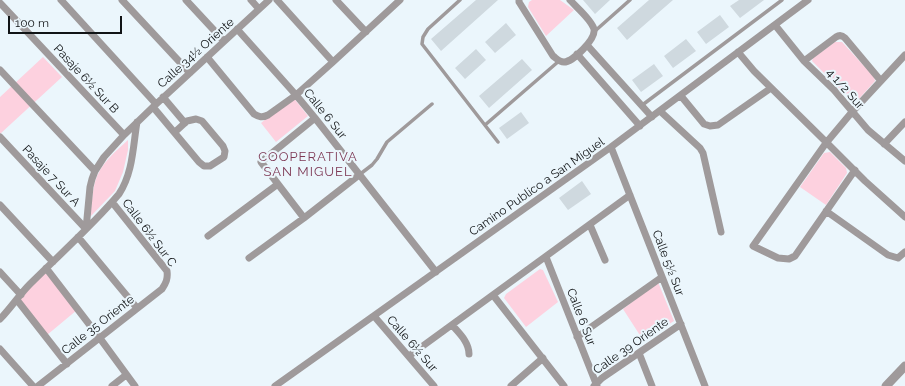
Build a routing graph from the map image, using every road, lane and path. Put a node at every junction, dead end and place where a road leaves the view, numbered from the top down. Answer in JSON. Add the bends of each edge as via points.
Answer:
{"nodes":[{"id":1,"x":61,"y":0,"type":"edge"},
{"id":2,"x":122,"y":0,"type":"edge"},
{"id":3,"x":186,"y":0,"type":"edge"},
{"id":4,"x":251,"y":0,"type":"edge"},
{"id":5,"x":269,"y":0,"type":"edge"},
{"id":6,"x":277,"y":0,"type":"edge"},
{"id":7,"x":336,"y":0,"type":"edge"},
{"id":8,"x":460,"y":0,"type":"edge"},
{"id":9,"x":519,"y":0,"type":"edge"},
{"id":10,"x":570,"y":0,"type":"edge"},
{"id":11,"x":630,"y":0,"type":"edge"},
{"id":12,"x":782,"y":0,"type":"edge"},
{"id":13,"x":808,"y":0,"type":"edge"},
{"id":14,"x":398,"y":1,"type":"edge"},
{"id":15,"x":0,"y":3,"type":"edge"},
{"id":16,"x":259,"y":9,"type":"junction"},
{"id":17,"x":775,"y":25,"type":"junction"},
{"id":18,"x":237,"y":30,"type":"junction"},
{"id":19,"x":594,"y":31,"type":"junction"},
{"id":20,"x":366,"y":32,"type":"junction"},
{"id":21,"x":224,"y":41,"type":"junction"},
{"id":22,"x":587,"y":45,"type":"junction"},
{"id":23,"x":738,"y":52,"type":"junction"},
{"id":24,"x":577,"y":54,"type":"junction"},
{"id":25,"x":905,"y":55,"type":"edge"},
{"id":26,"x":206,"y":58,"type":"junction"},
{"id":27,"x":559,"y":61,"type":"junction"},
{"id":28,"x":804,"y":61,"type":"junction"},
{"id":29,"x":333,"y":62,"type":"junction"},
{"id":30,"x":0,"y":70,"type":"edge"},
{"id":31,"x":190,"y":73,"type":"junction"},
{"id":32,"x":881,"y":81,"type":"junction"},
{"id":33,"x":771,"y":88,"type":"junction"},
{"id":34,"x":296,"y":95,"type":"junction"},
{"id":35,"x":681,"y":96,"type":"junction"},
{"id":36,"x":163,"y":97,"type":"junction"},
{"id":37,"x":432,"y":104,"type":"dead end"},
{"id":38,"x":154,"y":105,"type":"junction"},
{"id":39,"x":641,"y":106,"type":"junction"},
{"id":40,"x":660,"y":111,"type":"junction"},
{"id":41,"x":852,"y":112,"type":"junction"},
{"id":42,"x":652,"y":117,"type":"junction"},
{"id":43,"x":315,"y":118,"type":"junction"},
{"id":44,"x":137,"y":122,"type":"junction"},
{"id":45,"x":905,"y":122,"type":"edge"},
{"id":46,"x":185,"y":123,"type":"junction"},
{"id":47,"x":485,"y":125,"type":"junction"},
{"id":48,"x":640,"y":126,"type":"junction"},
{"id":49,"x":175,"y":132,"type":"junction"},
{"id":50,"x":124,"y":135,"type":"junction"},
{"id":51,"x":0,"y":137,"type":"edge"},
{"id":52,"x":498,"y":142,"type":"dead end"},
{"id":53,"x":826,"y":143,"type":"junction"},
{"id":54,"x":884,"y":144,"type":"junction"},
{"id":55,"x":612,"y":147,"type":"junction"},
{"id":56,"x":905,"y":161,"type":"edge"},
{"id":57,"x":855,"y":170,"type":"junction"},
{"id":58,"x":95,"y":171,"type":"junction"},
{"id":59,"x":359,"y":175,"type":"junction"},
{"id":60,"x":278,"y":184,"type":"junction"},
{"id":61,"x":630,"y":195,"type":"junction"},
{"id":62,"x":112,"y":202,"type":"junction"},
{"id":63,"x":0,"y":205,"type":"edge"},
{"id":64,"x":826,"y":211,"type":"junction"},
{"id":65,"x":905,"y":216,"type":"edge"},
{"id":66,"x":304,"y":218,"type":"junction"},
{"id":67,"x":590,"y":225,"type":"junction"},
{"id":68,"x":86,"y":229,"type":"junction"},
{"id":69,"x":721,"y":232,"type":"dead end"},
{"id":70,"x":208,"y":236,"type":"dead end"},
{"id":71,"x":78,"y":237,"type":"junction"},
{"id":72,"x":905,"y":252,"type":"edge"},
{"id":73,"x":546,"y":257,"type":"junction"},
{"id":74,"x":249,"y":258,"type":"dead end"},
{"id":75,"x":605,"y":260,"type":"dead end"},
{"id":76,"x":53,"y":262,"type":"junction"},
{"id":77,"x":46,"y":268,"type":"junction"},
{"id":78,"x":0,"y":272,"type":"edge"},
{"id":79,"x":436,"y":272,"type":"junction"},
{"id":80,"x":662,"y":276,"type":"junction"},
{"id":81,"x":168,"y":277,"type":"joint"},
{"id":82,"x":493,"y":295,"type":"junction"},
{"id":83,"x":19,"y":297,"type":"junction"},
{"id":84,"x":137,"y":308,"type":"junction"},
{"id":85,"x":374,"y":316,"type":"junction"},
{"id":86,"x":0,"y":319,"type":"edge"},
{"id":87,"x":681,"y":324,"type":"junction"},
{"id":88,"x":452,"y":325,"type":"junction"},
{"id":89,"x":99,"y":337,"type":"junction"},
{"id":90,"x":577,"y":337,"type":"junction"},
{"id":91,"x":0,"y":349,"type":"edge"},
{"id":92,"x":639,"y":353,"type":"junction"},
{"id":93,"x":469,"y":354,"type":"dead end"},
{"id":94,"x":409,"y":356,"type":"junction"},
{"id":95,"x":543,"y":358,"type":"junction"},
{"id":96,"x":67,"y":364,"type":"junction"},
{"id":97,"x":905,"y":366,"type":"edge"},
{"id":98,"x":126,"y":375,"type":"junction"},
{"id":99,"x":33,"y":386,"type":"edge"},
{"id":100,"x":38,"y":386,"type":"edge"},
{"id":101,"x":112,"y":386,"type":"edge"},
{"id":102,"x":135,"y":386,"type":"edge"},
{"id":103,"x":275,"y":386,"type":"edge"},
{"id":104,"x":434,"y":386,"type":"edge"},
{"id":105,"x":512,"y":386,"type":"edge"},
{"id":106,"x":564,"y":386,"type":"edge"},
{"id":107,"x":596,"y":386,"type":"edge"},
{"id":108,"x":652,"y":386,"type":"edge"},
{"id":109,"x":705,"y":386,"type":"edge"},
{"id":110,"x":886,"y":386,"type":"edge"}],
"edges":[{"from":1,"to":38,"type":"street"},
{"from":2,"to":31,"type":"street"},
{"from":3,"to":21,"type":"street"},
{"from":4,"to":16,"type":"street"},
{"from":5,"to":16,"type":"street","name":"Calle 34½ Oriente"},
{"from":6,"to":29,"type":"street"},
{"from":7,"to":20,"type":"street"},
{"from":8,"to":47,"type":"lane","via":[[428,29],[422,44]]},
{"from":9,"to":27,"type":"street","via":[[553,56]]},
{"from":10,"to":19,"type":"street","via":[[592,23]]},
{"from":11,"to":19,"type":"lane"},
{"from":12,"to":39,"type":"lane"},
{"from":13,"to":17,"type":"street","name":"Camino Publico a San Miguel"},
{"from":14,"to":20,"type":"street"},
{"from":15,"to":50,"type":"street","name":"Pasaje 6½ Sur B"},
{"from":16,"to":18,"type":"street","name":"Calle 34½ Oriente"},
{"from":17,"to":23,"type":"street","name":"Camino Publico a San Miguel"},
{"from":17,"to":28,"type":"street","name":"4 1/2 Sur"},
{"from":18,"to":21,"type":"street","name":"Calle 34½ Oriente"},
{"from":18,"to":34,"type":"street","name":"Calle 6 Sur"},
{"from":19,"to":22,"type":"street"},
{"from":20,"to":29,"type":"street"},
{"from":21,"to":26,"type":"street","name":"Calle 34½ Oriente"},
{"from":22,"to":24,"type":"street"},
{"from":22,"to":39,"type":"street"},
{"from":23,"to":33,"type":"street"},
{"from":23,"to":35,"type":"street","name":"Camino Publico a San Miguel"},
{"from":24,"to":27,"type":"street","via":[[565,62]]},
{"from":24,"to":48,"type":"street"},
{"from":25,"to":32,"type":"street"},
{"from":26,"to":31,"type":"street","name":"Calle 34½ Oriente"},
{"from":26,"to":34,"type":"street","via":[[259,117],[264,118]]},
{"from":27,"to":47,"type":"lane"},
{"from":28,"to":32,"type":"street","via":[[840,35]]},
{"from":28,"to":41,"type":"street","name":"4 1/2 Sur"},
{"from":29,"to":34,"type":"street"},
{"from":30,"to":58,"type":"street"},
{"from":31,"to":36,"type":"street","name":"Calle 34½ Oriente"},
{"from":32,"to":41,"type":"street"},
{"from":33,"to":35,"type":"street","via":[[718,125],[710,126],[704,124]]},
{"from":33,"to":53,"type":"street"},
{"from":34,"to":43,"type":"street","name":"Calle 6 Sur"},
{"from":35,"to":40,"type":"street","name":"Camino Publico a San Miguel"},
{"from":36,"to":38,"type":"street","name":"Calle 34½ Oriente"},
{"from":36,"to":46,"type":"street"},
{"from":37,"to":59,"type":"lane","via":[[387,142],[375,162]]},
{"from":38,"to":44,"type":"street","name":"Calle 34½ Oriente"},
{"from":38,"to":49,"type":"street"},
{"from":39,"to":42,"type":"street"},
{"from":40,"to":42,"type":"street","name":"Camino Publico a San Miguel"},
{"from":40,"to":69,"type":"street","via":[[703,153]]},
{"from":41,"to":53,"type":"street"},
{"from":41,"to":54,"type":"street","name":"4 1/2 Sur"},
{"from":42,"to":48,"type":"street","name":"Camino Publico a San Miguel"},
{"from":43,"to":59,"type":"street","name":"Calle 6 Sur"},
{"from":43,"to":60,"type":"street","via":[[261,162]]},
{"from":44,"to":50,"type":"street","name":"Calle 34½ Oriente"},
{"from":44,"to":62,"type":"street","via":[[128,177],[123,189]]},
{"from":45,"to":54,"type":"street"},
{"from":46,"to":49,"type":"street"},
{"from":46,"to":49,"type":"street","via":[[196,119],[202,121],[223,146],[224,157],[210,166],[204,166]]},
{"from":47,"to":52,"type":"lane"},
{"from":48,"to":55,"type":"street","name":"Camino Publico a San Miguel"},
{"from":50,"to":58,"type":"street","name":"Calle 34½ Oriente","via":[[104,156]]},
{"from":51,"to":68,"type":"street","name":"Pasaje 7 Sur A"},
{"from":53,"to":57,"type":"street"},
{"from":53,"to":64,"type":"street","via":[[754,246],[778,258],[789,259],[795,256]]},
{"from":54,"to":56,"type":"street","name":"4 1/2 Sur"},
{"from":55,"to":61,"type":"street","name":"Calle 5½ Sur"},
{"from":55,"to":79,"type":"street","name":"Camino Publico a San Miguel"},
{"from":57,"to":64,"type":"street"},
{"from":57,"to":65,"type":"street"},
{"from":58,"to":68,"type":"street","name":"Calle 34½ Oriente","via":[[90,187]]},
{"from":59,"to":66,"type":"street"},
{"from":59,"to":79,"type":"street","name":"Calle 6 Sur"},
{"from":60,"to":66,"type":"street"},
{"from":60,"to":70,"type":"street"},
{"from":61,"to":67,"type":"street"},
{"from":61,"to":80,"type":"street","name":"Calle 5½ Sur"},
{"from":62,"to":68,"type":"street"},
{"from":62,"to":81,"type":"street","name":"Calle 6½ Sur C","via":[[167,271]]},
{"from":63,"to":76,"type":"street"},
{"from":64,"to":72,"type":"street","via":[[888,255],[898,258]]},
{"from":66,"to":74,"type":"street"},
{"from":67,"to":73,"type":"street"},
{"from":67,"to":75,"type":"street"},
{"from":68,"to":71,"type":"street"},
{"from":71,"to":76,"type":"street"},
{"from":71,"to":84,"type":"street"},
{"from":73,"to":82,"type":"street"},
{"from":73,"to":90,"type":"street","name":"Calle 6 Sur"},
{"from":76,"to":77,"type":"street"},
{"from":77,"to":83,"type":"street"},
{"from":77,"to":89,"type":"street"},
{"from":78,"to":83,"type":"street"},
{"from":79,"to":85,"type":"street","name":"Camino Publico a San Miguel"},
{"from":80,"to":87,"type":"street","name":"Calle 5½ Sur"},
{"from":80,"to":90,"type":"street"},
{"from":81,"to":84,"type":"street","name":"Calle 35 Oriente","via":[[162,289]]},
{"from":82,"to":88,"type":"street"},
{"from":82,"to":95,"type":"street"},
{"from":83,"to":86,"type":"street"},
{"from":83,"to":96,"type":"street"},
{"from":84,"to":89,"type":"street","name":"Calle 35 Oriente"},
{"from":85,"to":94,"type":"street","name":"Calle 6½ Sur"},
{"from":85,"to":103,"type":"street","name":"Camino Publico a San Miguel"},
{"from":87,"to":92,"type":"street","name":"Calle 39 Oriente"},
{"from":87,"to":109,"type":"street","name":"Calle 5½ Sur"},
{"from":88,"to":93,"type":"street","via":[[468,345]]},
{"from":88,"to":94,"type":"street"},
{"from":89,"to":96,"type":"street","name":"Calle 35 Oriente"},
{"from":89,"to":98,"type":"street"},
{"from":90,"to":107,"type":"street","name":"Calle 6 Sur"},
{"from":91,"to":99,"type":"street"},
{"from":92,"to":107,"type":"street","name":"Calle 39 Oriente","via":[[602,378]]},
{"from":92,"to":108,"type":"street"},
{"from":94,"to":104,"type":"street","name":"Calle 6½ Sur"},
{"from":95,"to":105,"type":"street"},
{"from":95,"to":106,"type":"street"},
{"from":96,"to":100,"type":"street","name":"Calle 35 Oriente"},
{"from":97,"to":110,"type":"street"},
{"from":98,"to":101,"type":"street"},
{"from":98,"to":102,"type":"street"}]}
